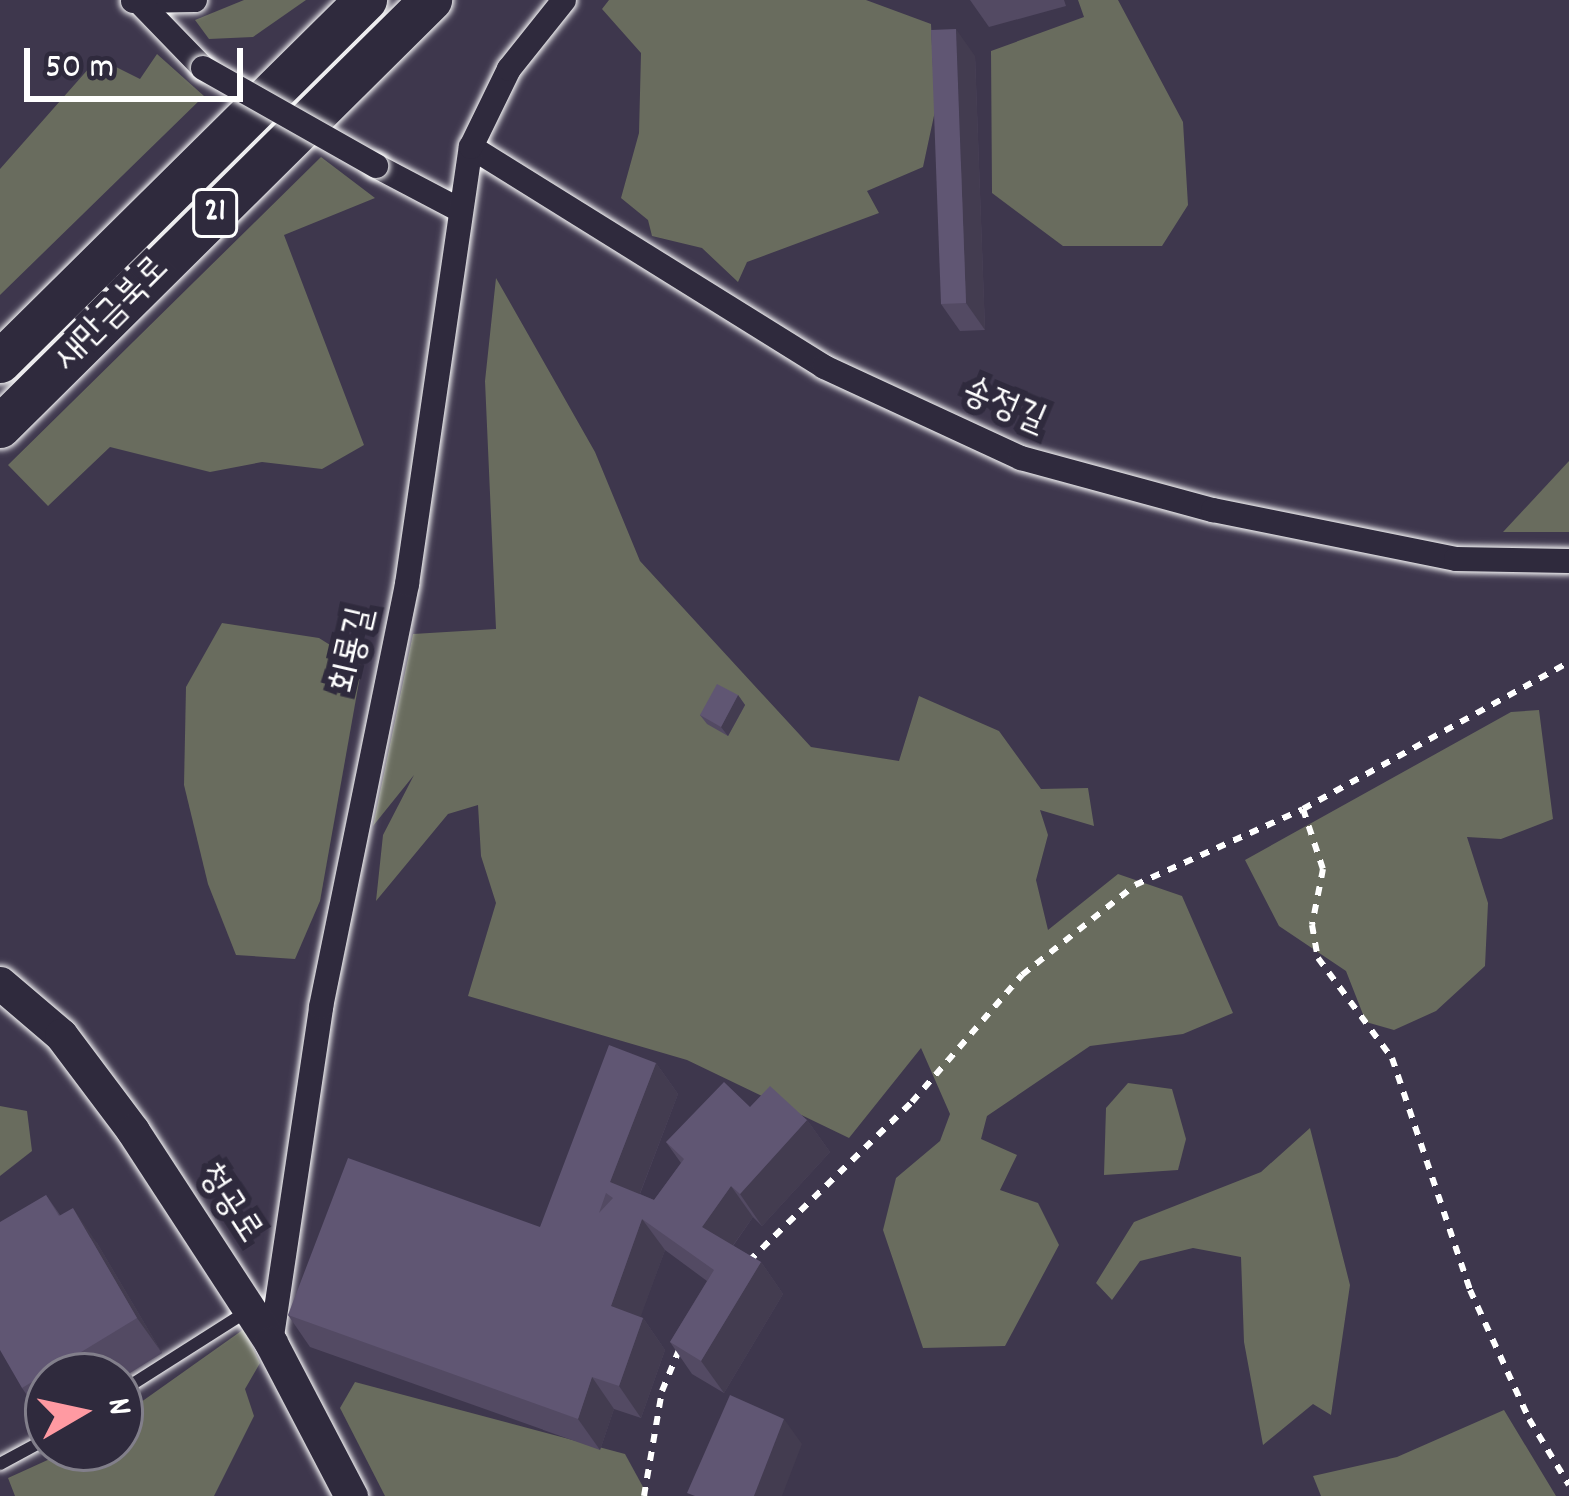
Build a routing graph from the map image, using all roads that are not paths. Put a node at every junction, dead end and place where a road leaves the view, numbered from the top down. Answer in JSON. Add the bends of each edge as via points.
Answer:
{"nodes":[{"id":1,"x":195,"y":0,"type":"edge"},
{"id":2,"x":366,"y":0,"type":"edge"},
{"id":3,"x":431,"y":0,"type":"edge"},
{"id":4,"x":564,"y":0,"type":"edge"},
{"id":5,"x":135,"y":2,"type":"edge"},
{"id":6,"x":471,"y":147,"type":"junction"},
{"id":7,"x":458,"y":209,"type":"junction"},
{"id":8,"x":0,"y":362,"type":"edge"},
{"id":9,"x":0,"y":427,"type":"edge"},
{"id":10,"x":1569,"y":561,"type":"edge"},
{"id":11,"x":0,"y":983,"type":"edge"},
{"id":12,"x":250,"y":1309,"type":"junction"},
{"id":13,"x":271,"y":1342,"type":"junction"},
{"id":14,"x":144,"y":1377,"type":"edge"},
{"id":15,"x":351,"y":1496,"type":"edge"}],
"edges":[{"from":1,"to":5,"type":"street"},
{"from":2,"to":8,"type":"highway","name":"새만금북로","number":"21"},
{"from":3,"to":9,"type":"highway","name":"새만금북로","number":"21"},
{"from":4,"to":6,"type":"street","name":"회룡길","via":[[509,68]]},
{"from":5,"to":7,"type":"street","bridge":true,"via":[[202,68]]},
{"from":6,"to":7,"type":"street","name":"회룡길"},
{"from":6,"to":10,"type":"street","name":"송정길","via":[[824,367],[1022,458],[1213,510],[1456,559]]},
{"from":7,"to":13,"type":"street","name":"회룡길","via":[[407,584],[321,1007]]},
{"from":11,"to":12,"type":"street","name":"청공로","via":[[62,1035]]},
{"from":12,"to":13,"type":"street","name":"청공로"},
{"from":12,"to":14,"type":"lane"},
{"from":13,"to":15,"type":"street","name":"청공로"}]}
